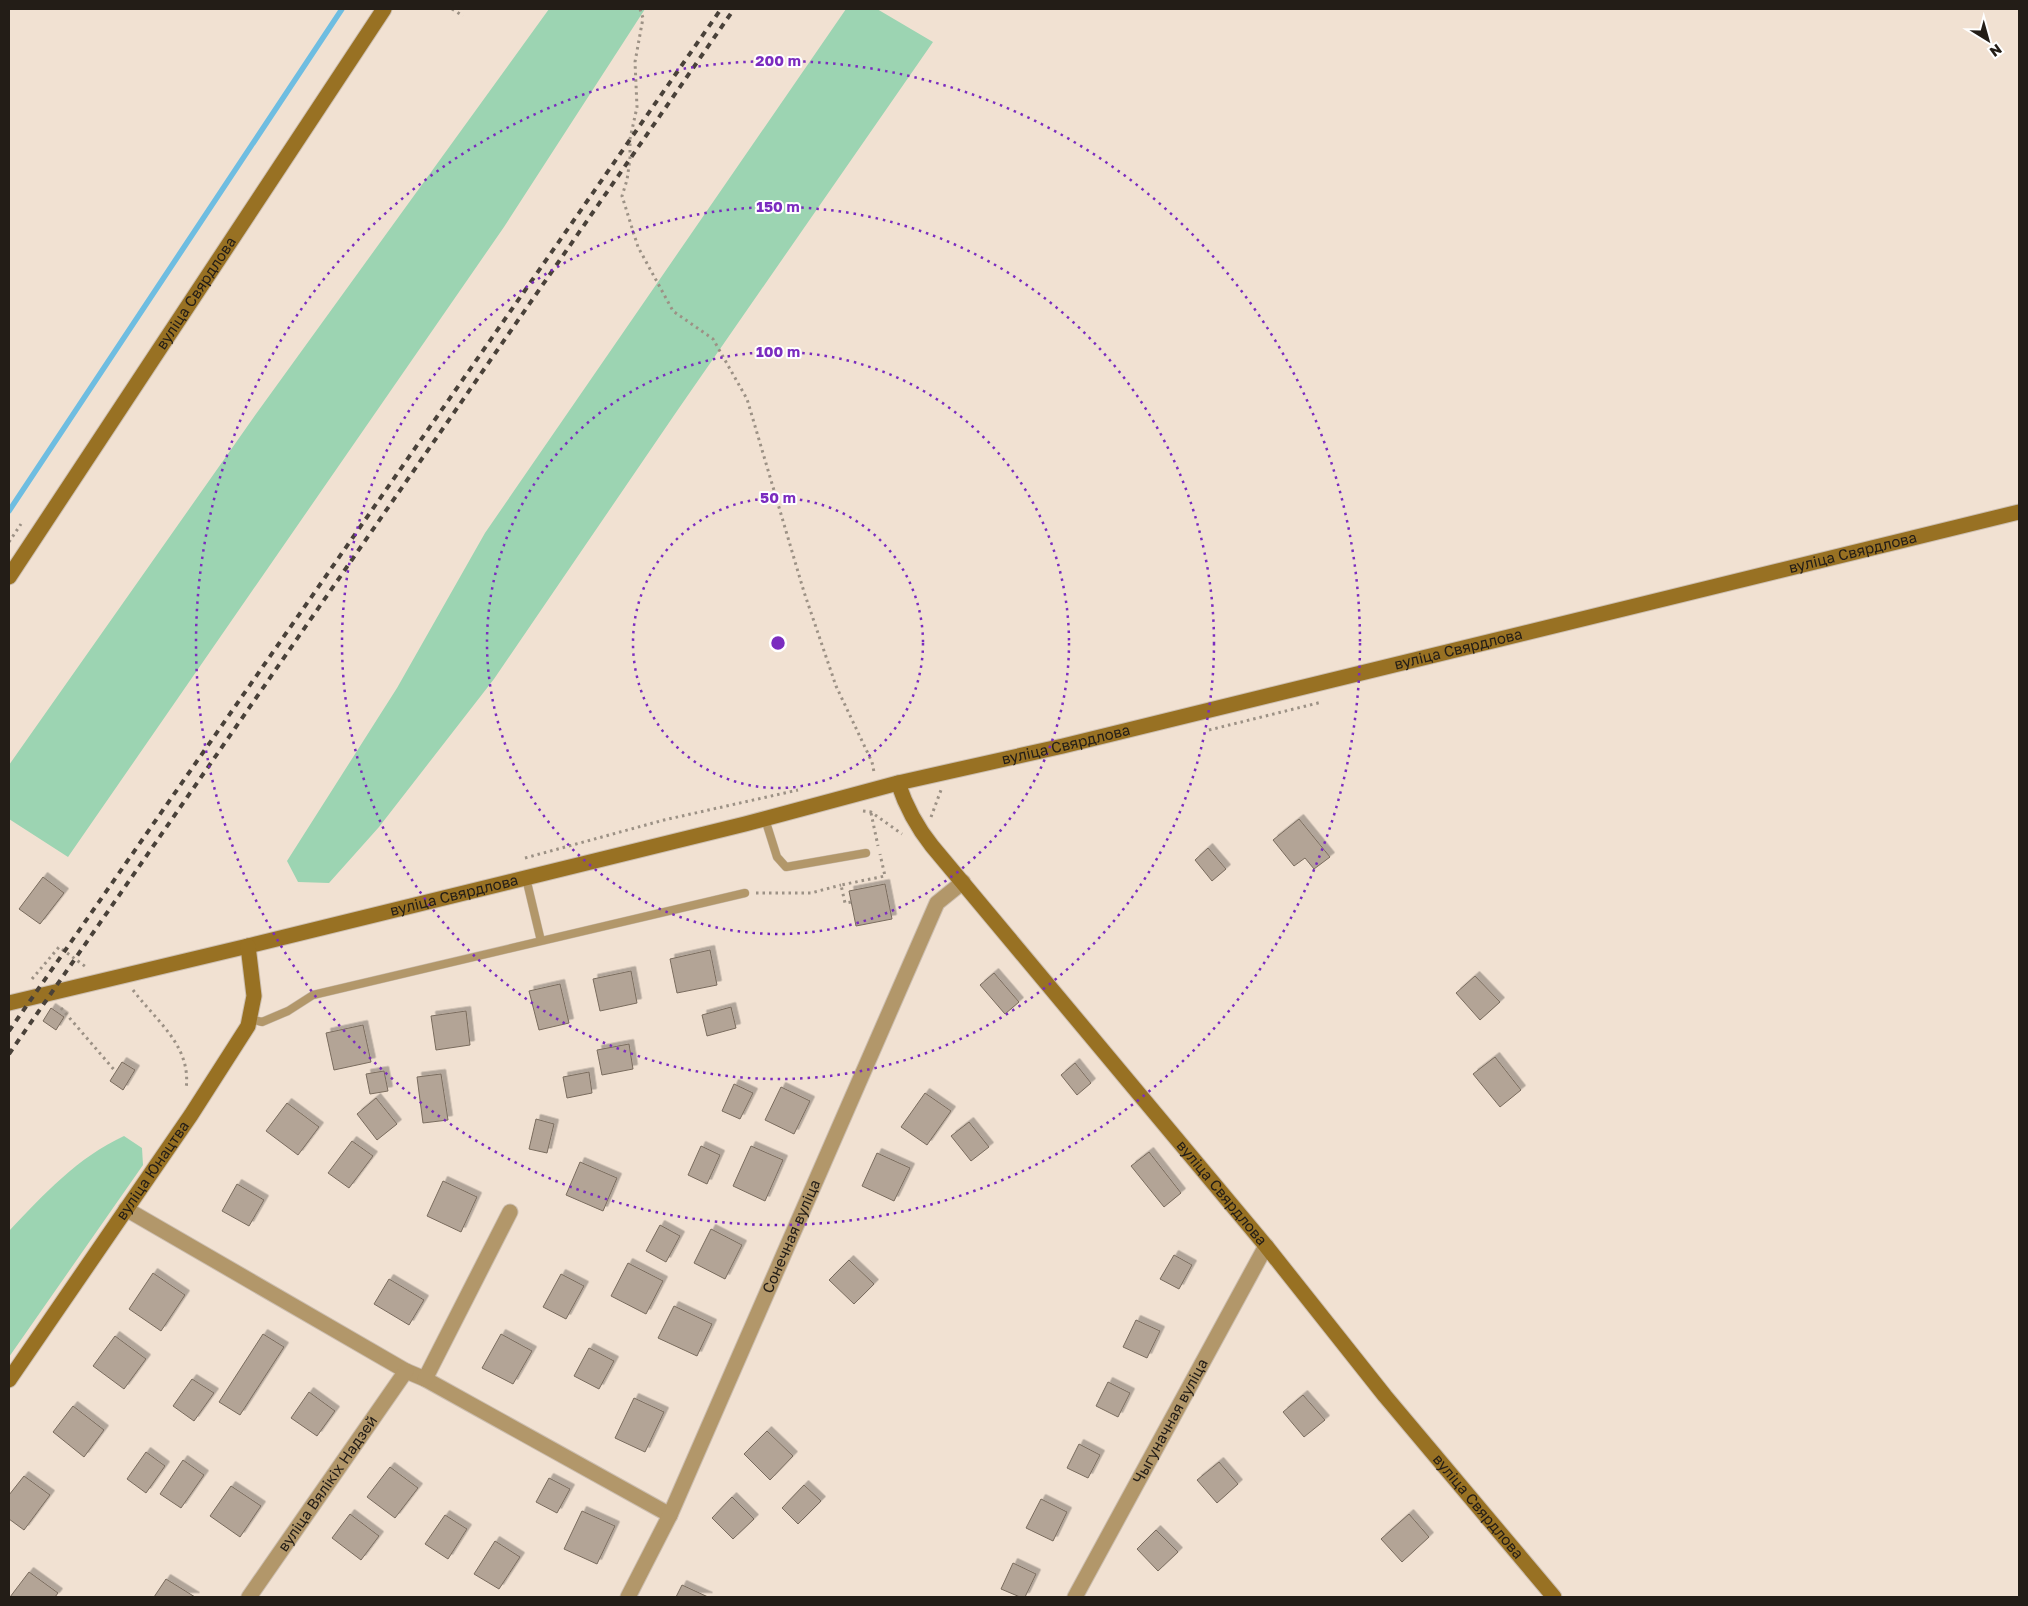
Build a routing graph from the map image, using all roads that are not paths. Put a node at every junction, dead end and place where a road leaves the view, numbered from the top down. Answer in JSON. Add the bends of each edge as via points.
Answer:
{"nodes":[{"id":1,"x":384,"y":9,"type":"edge"},
{"id":2,"x":2019,"y":512,"type":"edge"},
{"id":3,"x":9,"y":576,"type":"edge"},
{"id":4,"x":898,"y":783,"type":"junction"},
{"id":5,"x":764,"y":819,"type":"junction"},
{"id":6,"x":866,"y":853,"type":"dead end"},
{"id":7,"x":526,"y":878,"type":"junction"},
{"id":8,"x":963,"y":882,"type":"junction"},
{"id":9,"x":745,"y":893,"type":"road end"},
{"id":10,"x":541,"y":942,"type":"junction"},
{"id":11,"x":248,"y":946,"type":"junction"},
{"id":12,"x":9,"y":1002,"type":"edge"},
{"id":13,"x":250,"y":1019,"type":"junction"},
{"id":14,"x":126,"y":1210,"type":"junction"},
{"id":15,"x":510,"y":1212,"type":"dead end"},
{"id":16,"x":1266,"y":1246,"type":"junction"},
{"id":17,"x":406,"y":1371,"type":"junction"},
{"id":18,"x":425,"y":1379,"type":"junction"},
{"id":19,"x":9,"y":1380,"type":"edge"},
{"id":20,"x":670,"y":1515,"type":"junction"},
{"id":21,"x":249,"y":1597,"type":"edge"},
{"id":22,"x":628,"y":1597,"type":"edge"},
{"id":23,"x":1075,"y":1597,"type":"edge"},
{"id":24,"x":1554,"y":1597,"type":"edge"}],
"edges":[{"from":1,"to":3,"type":"street","name":"вуліца Свярдлова"},
{"from":2,"to":4,"type":"street","name":"вуліца Свярдлова","via":[[1063,746]]},
{"from":4,"to":5,"type":"street","name":"вуліца Свярдлова"},
{"from":4,"to":8,"type":"street","name":"вуліца Свярдлова","via":[[916,827]]},
{"from":5,"to":6,"type":"lane","via":[[777,857],[786,867]]},
{"from":5,"to":7,"type":"street","name":"вуліца Свярдлова"},
{"from":7,"to":10,"type":"lane"},
{"from":7,"to":11,"type":"street","name":"вуліца Свярдлова"},
{"from":8,"to":16,"type":"street","name":"вуліца Свярдлова"},
{"from":8,"to":20,"type":"street","name":"Сонечная вуліца","via":[[937,903]]},
{"from":9,"to":10,"type":"lane"},
{"from":10,"to":13,"type":"lane","via":[[313,995],[262,1022]]},
{"from":11,"to":12,"type":"street","name":"вуліца Свярдлова"},
{"from":11,"to":13,"type":"street","name":"вуліца Юнацтва","via":[[254,996]]},
{"from":13,"to":14,"type":"street","name":"вуліца Юнацтва","via":[[191,1115]]},
{"from":14,"to":17,"type":"street"},
{"from":14,"to":19,"type":"street","name":"вуліца Юнацтва"},
{"from":15,"to":18,"type":"street"},
{"from":16,"to":23,"type":"street","name":"Чыгуначная вуліца"},
{"from":16,"to":24,"type":"street","name":"вуліца Свярдлова","via":[[1385,1396]]},
{"from":17,"to":18,"type":"street"},
{"from":17,"to":21,"type":"street","name":"вуліца Вялікіх Надзей"},
{"from":18,"to":20,"type":"street"},
{"from":20,"to":22,"type":"street","name":"Сонечная вуліца"}]}
